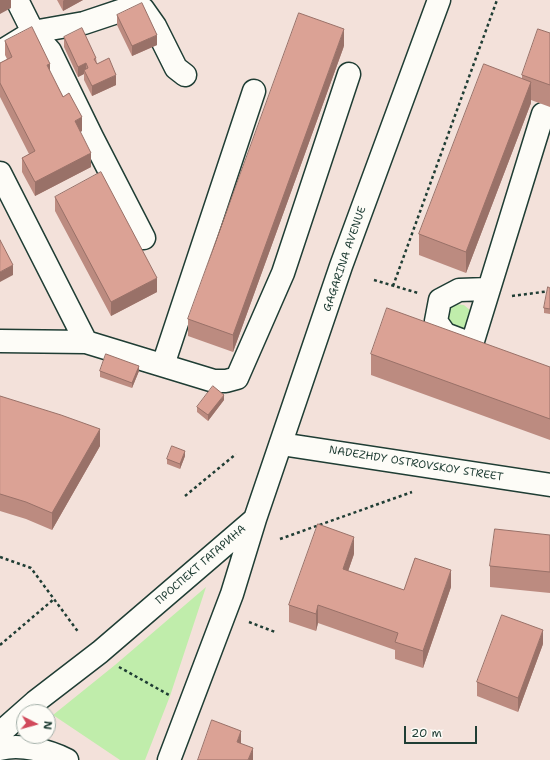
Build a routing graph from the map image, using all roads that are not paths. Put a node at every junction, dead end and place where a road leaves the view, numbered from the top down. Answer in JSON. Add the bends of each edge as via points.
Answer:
{"nodes":[{"id":1,"x":17,"y":0,"type":"edge"},
{"id":2,"x":439,"y":0,"type":"edge"},
{"id":3,"x":33,"y":32,"type":"junction"},
{"id":4,"x":0,"y":52,"type":"edge"},
{"id":5,"x":349,"y":74,"type":"dead end"},
{"id":6,"x":185,"y":75,"type":"dead end"},
{"id":7,"x":254,"y":91,"type":"dead end"},
{"id":8,"x":542,"y":114,"type":"dead end"},
{"id":9,"x":0,"y":173,"type":"edge"},
{"id":10,"x":144,"y":238,"type":"dead end"},
{"id":11,"x":488,"y":289,"type":"junction"},
{"id":12,"x":0,"y":341,"type":"edge"},
{"id":13,"x":86,"y":342,"type":"junction"},
{"id":14,"x":472,"y":344,"type":"junction"},
{"id":15,"x":493,"y":352,"type":"edge"},
{"id":16,"x":163,"y":365,"type":"junction"},
{"id":17,"x":281,"y":444,"type":"junction"},
{"id":18,"x":550,"y":485,"type":"edge"},
{"id":19,"x":255,"y":519,"type":"junction"},
{"id":20,"x":0,"y":732,"type":"edge"},
{"id":21,"x":0,"y":749,"type":"edge"},
{"id":22,"x":67,"y":760,"type":"edge"},
{"id":23,"x":169,"y":760,"type":"edge"}],
"edges":[{"from":1,"to":3,"type":"main road"},
{"from":2,"to":17,"type":"main road","name":"GAGARINA AVENUE","via":[[341,266]]},
{"from":3,"to":4,"type":"main road"},
{"from":3,"to":6,"type":"main road","via":[[84,23],[136,6],[143,8],[176,68]]},
{"from":3,"to":10,"type":"main road","via":[[50,51]]},
{"from":5,"to":16,"type":"main road","via":[[283,273],[237,378],[226,381],[214,380]]},
{"from":7,"to":16,"type":"main road"},
{"from":8,"to":11,"type":"main road"},
{"from":9,"to":13,"type":"main road"},
{"from":11,"to":14,"type":"main road"},
{"from":11,"to":14,"type":"main road","via":[[459,290],[440,300],[436,321],[445,334]]},
{"from":12,"to":13,"type":"main road"},
{"from":13,"to":16,"type":"main road"},
{"from":14,"to":15,"type":"main road"},
{"from":17,"to":18,"type":"main road","name":"NADEZHDY OSTROVSKOY STREET"},
{"from":17,"to":19,"type":"main road","name":"GAGARINA AVENUE"},
{"from":19,"to":20,"type":"main road","name":"ПРОСПЕКТ ГАГАРИНА","via":[[100,652]]},
{"from":19,"to":23,"type":"main road","name":"ПРОСПЕКТ ГАГАРИНА","via":[[232,594]]},
{"from":21,"to":22,"type":"main road","via":[[28,748]]}]}
